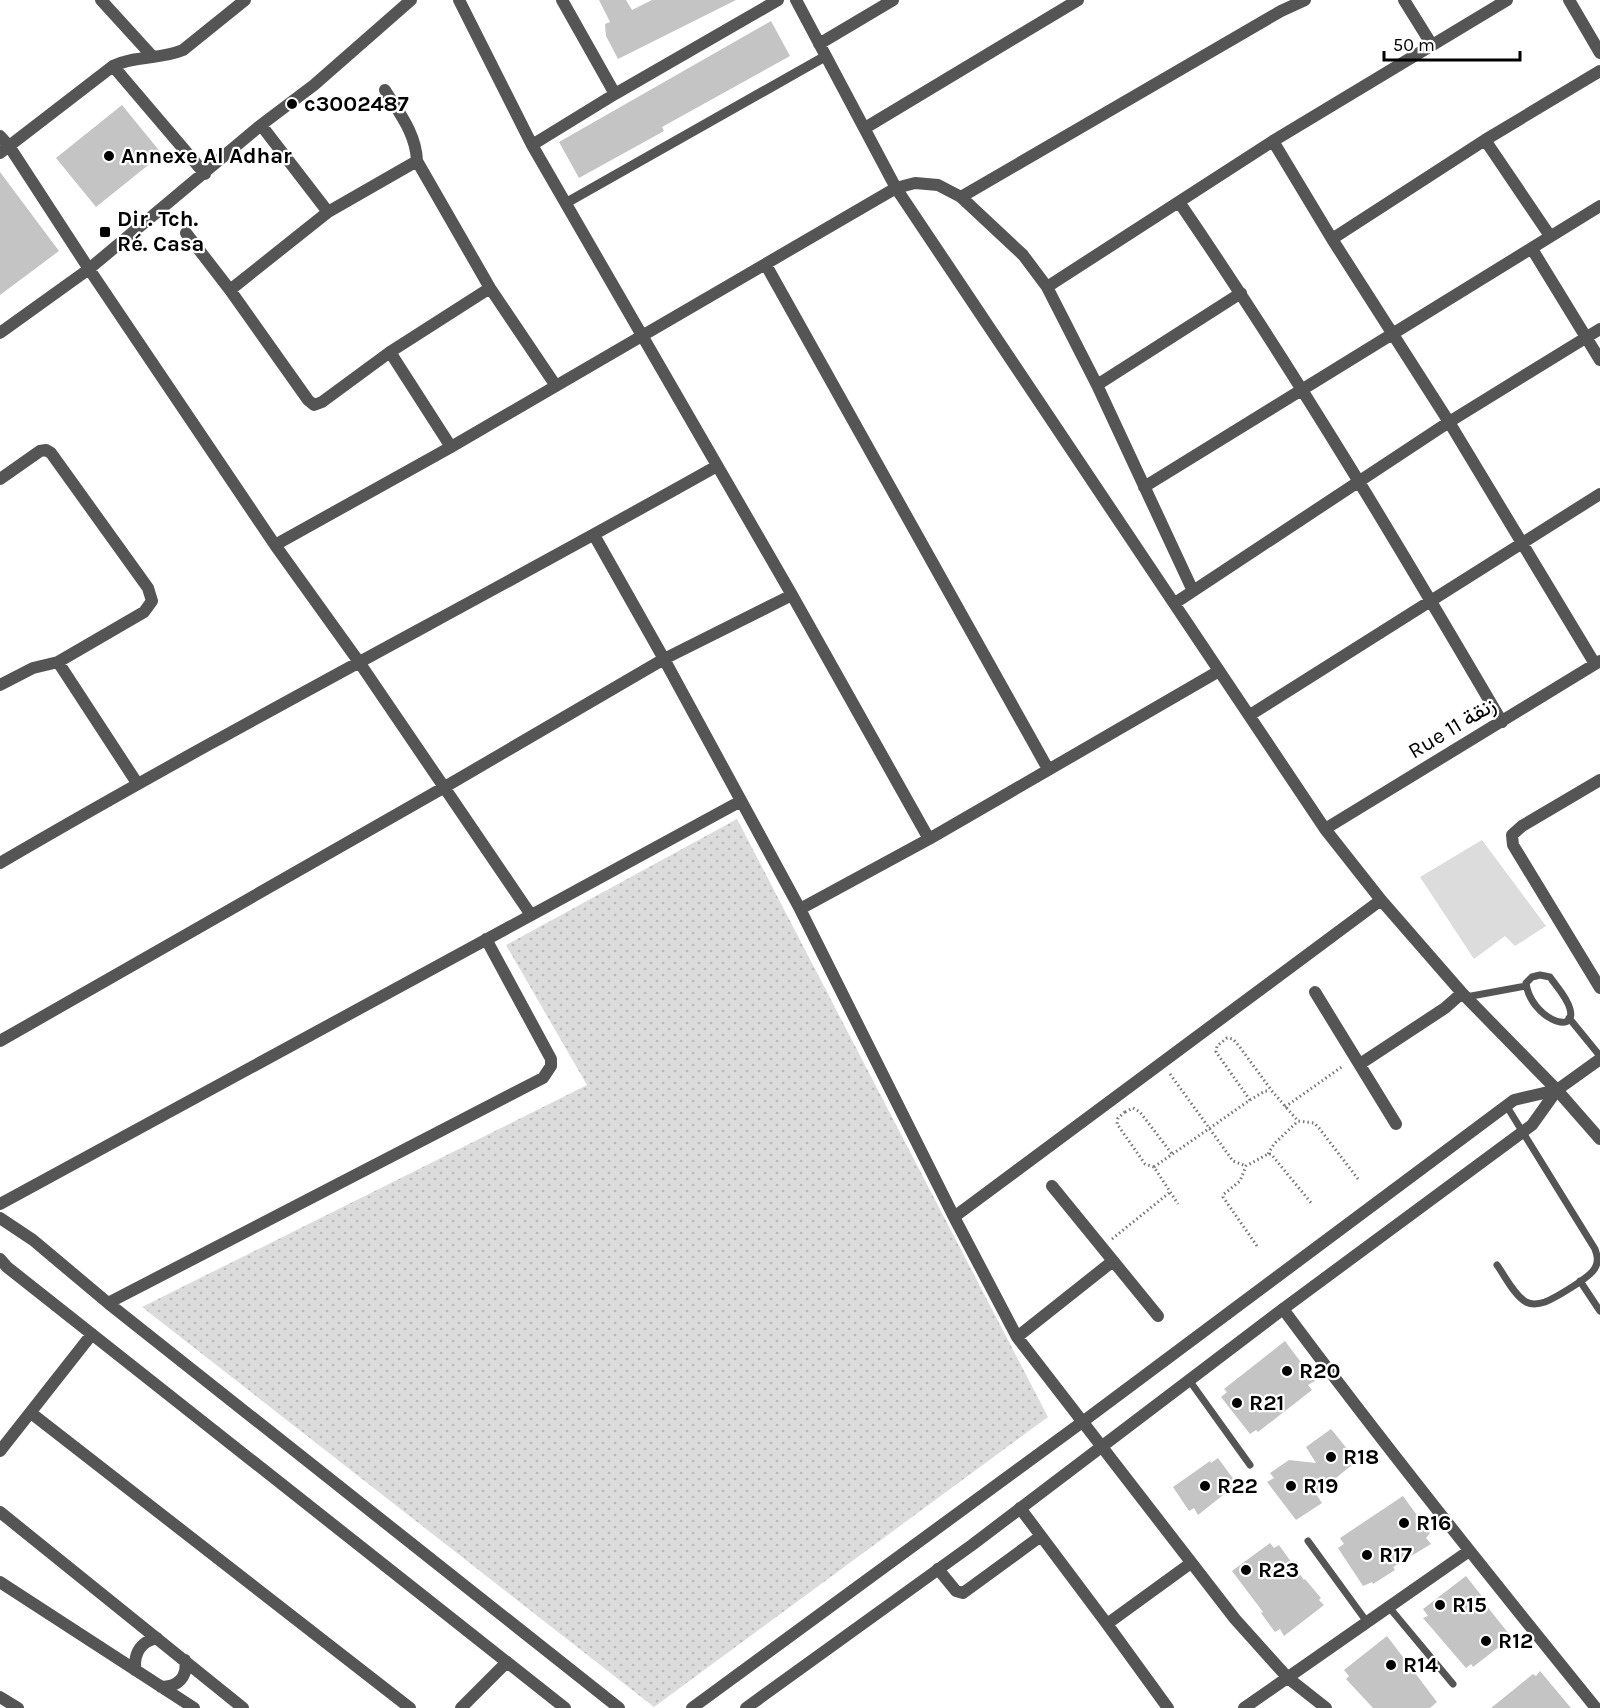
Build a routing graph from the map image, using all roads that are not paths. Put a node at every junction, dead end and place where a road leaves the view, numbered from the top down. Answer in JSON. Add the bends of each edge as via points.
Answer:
{"nodes":[{"id":1,"x":101,"y":0,"type":"edge"},
{"id":2,"x":245,"y":0,"type":"edge"},
{"id":3,"x":411,"y":0,"type":"edge"},
{"id":4,"x":459,"y":0,"type":"edge"},
{"id":5,"x":562,"y":0,"type":"edge"},
{"id":6,"x":778,"y":0,"type":"edge"},
{"id":7,"x":796,"y":0,"type":"edge"},
{"id":8,"x":893,"y":0,"type":"edge"},
{"id":9,"x":1078,"y":0,"type":"edge"},
{"id":10,"x":1274,"y":0,"type":"edge"},
{"id":11,"x":1305,"y":0,"type":"edge"},
{"id":12,"x":1404,"y":0,"type":"edge"},
{"id":13,"x":1507,"y":0,"type":"edge"},
{"id":14,"x":1569,"y":0,"type":"edge"},
{"id":15,"x":1281,"y":11,"type":"junction"},
{"id":16,"x":819,"y":44,"type":"junction"},
{"id":17,"x":1432,"y":45,"type":"junction"},
{"id":18,"x":1600,"y":53,"type":"edge"},
{"id":19,"x":826,"y":56,"type":"junction"},
{"id":20,"x":153,"y":57,"type":"junction"},
{"id":21,"x":113,"y":66,"type":"junction"},
{"id":22,"x":1600,"y":71,"type":"edge"},
{"id":23,"x":385,"y":90,"type":"dead end"},
{"id":24,"x":615,"y":94,"type":"junction"},
{"id":25,"x":261,"y":125,"type":"junction"},
{"id":26,"x":865,"y":129,"type":"junction"},
{"id":27,"x":0,"y":136,"type":"edge"},
{"id":28,"x":1485,"y":140,"type":"junction"},
{"id":29,"x":1273,"y":141,"type":"junction"},
{"id":30,"x":532,"y":145,"type":"junction"},
{"id":31,"x":4,"y":149,"type":"edge"},
{"id":32,"x":417,"y":160,"type":"junction"},
{"id":33,"x":205,"y":174,"type":"junction"},
{"id":34,"x":897,"y":188,"type":"junction"},
{"id":35,"x":961,"y":197,"type":"junction"},
{"id":36,"x":1179,"y":202,"type":"junction"},
{"id":37,"x":566,"y":203,"type":"junction"},
{"id":38,"x":1600,"y":206,"type":"edge"},
{"id":39,"x":328,"y":212,"type":"junction"},
{"id":40,"x":186,"y":233,"type":"dead end"},
{"id":41,"x":1550,"y":236,"type":"junction"},
{"id":42,"x":1332,"y":239,"type":"junction"},
{"id":43,"x":1532,"y":249,"type":"junction"},
{"id":44,"x":766,"y":265,"type":"junction"},
{"id":45,"x":89,"y":269,"type":"junction"},
{"id":46,"x":1047,"y":287,"type":"junction"},
{"id":47,"x":490,"y":288,"type":"junction"},
{"id":48,"x":230,"y":290,"type":"junction"},
{"id":49,"x":1241,"y":293,"type":"junction"},
{"id":50,"x":1600,"y":328,"type":"edge"},
{"id":51,"x":0,"y":333,"type":"edge"},
{"id":52,"x":1392,"y":333,"type":"junction"},
{"id":53,"x":643,"y":337,"type":"junction"},
{"id":54,"x":1586,"y":338,"type":"junction"},
{"id":55,"x":390,"y":352,"type":"junction"},
{"id":56,"x":1600,"y":360,"type":"edge"},
{"id":57,"x":1097,"y":385,"type":"junction"},
{"id":58,"x":556,"y":386,"type":"junction"},
{"id":59,"x":1302,"y":390,"type":"junction"},
{"id":60,"x":1449,"y":422,"type":"junction"},
{"id":61,"x":451,"y":447,"type":"junction"},
{"id":62,"x":717,"y":466,"type":"junction"},
{"id":63,"x":0,"y":479,"type":"edge"},
{"id":64,"x":1358,"y":482,"type":"junction"},
{"id":65,"x":1144,"y":487,"type":"junction"},
{"id":66,"x":1600,"y":494,"type":"edge"},
{"id":67,"x":594,"y":536,"type":"junction"},
{"id":68,"x":1521,"y":543,"type":"junction"},
{"id":69,"x":275,"y":545,"type":"junction"},
{"id":70,"x":1193,"y":591,"type":"junction"},
{"id":71,"x":792,"y":595,"type":"junction"},
{"id":72,"x":1431,"y":601,"type":"junction"},
{"id":73,"x":1174,"y":603,"type":"junction"},
{"id":74,"x":664,"y":658,"type":"junction"},
{"id":75,"x":58,"y":662,"type":"junction"},
{"id":76,"x":359,"y":663,"type":"junction"},
{"id":77,"x":1598,"y":663,"type":"edge"},
{"id":78,"x":1219,"y":671,"type":"junction"},
{"id":79,"x":0,"y":685,"type":"edge"},
{"id":80,"x":1250,"y":715,"type":"junction"},
{"id":81,"x":1502,"y":722,"type":"junction"},
{"id":82,"x":1048,"y":769,"type":"junction"},
{"id":83,"x":1599,"y":782,"type":"edge"},
{"id":84,"x":137,"y":783,"type":"junction"},
{"id":85,"x":444,"y":788,"type":"junction"},
{"id":86,"x":741,"y":801,"type":"junction"},
{"id":87,"x":1325,"y":829,"type":"junction"},
{"id":88,"x":929,"y":839,"type":"junction"},
{"id":89,"x":0,"y":863,"type":"edge"},
{"id":90,"x":1381,"y":900,"type":"junction"},
{"id":91,"x":800,"y":909,"type":"junction"},
{"id":92,"x":531,"y":915,"type":"junction"},
{"id":93,"x":486,"y":939,"type":"junction"},
{"id":94,"x":1527,"y":986,"type":"junction"},
{"id":95,"x":1600,"y":988,"type":"edge"},
{"id":96,"x":1315,"y":992,"type":"dead end"},
{"id":97,"x":1464,"y":995,"type":"junction"},
{"id":98,"x":1569,"y":1018,"type":"junction"},
{"id":99,"x":0,"y":1041,"type":"edge"},
{"id":100,"x":1600,"y":1057,"type":"edge"},
{"id":101,"x":1358,"y":1061,"type":"junction"},
{"id":102,"x":1557,"y":1090,"type":"junction"},
{"id":103,"x":1506,"y":1106,"type":"junction"},
{"id":104,"x":1396,"y":1124,"type":"dead end"},
{"id":105,"x":1522,"y":1131,"type":"junction"},
{"id":106,"x":1600,"y":1139,"type":"edge"},
{"id":107,"x":1052,"y":1186,"type":"dead end"},
{"id":108,"x":0,"y":1204,"type":"edge"},
{"id":109,"x":954,"y":1217,"type":"junction"},
{"id":110,"x":0,"y":1218,"type":"edge"},
{"id":111,"x":0,"y":1259,"type":"edge"},
{"id":112,"x":1113,"y":1262,"type":"junction"},
{"id":113,"x":1497,"y":1264,"type":"dead end"},
{"id":114,"x":1580,"y":1281,"type":"junction"},
{"id":115,"x":108,"y":1303,"type":"junction"},
{"id":116,"x":1283,"y":1309,"type":"junction"},
{"id":117,"x":1600,"y":1311,"type":"edge"},
{"id":118,"x":1158,"y":1316,"type":"dead end"},
{"id":119,"x":92,"y":1334,"type":"junction"},
{"id":120,"x":1017,"y":1337,"type":"junction"},
{"id":121,"x":1189,"y":1380,"type":"junction"},
{"id":122,"x":31,"y":1413,"type":"junction"},
{"id":123,"x":1081,"y":1423,"type":"junction"},
{"id":124,"x":1101,"y":1447,"type":"junction"},
{"id":125,"x":0,"y":1451,"type":"edge"},
{"id":126,"x":1250,"y":1465,"type":"dead end"},
{"id":127,"x":1020,"y":1508,"type":"junction"},
{"id":128,"x":0,"y":1512,"type":"edge"},
{"id":129,"x":1041,"y":1536,"type":"junction"},
{"id":130,"x":1308,"y":1542,"type":"dead end"},
{"id":131,"x":1469,"y":1551,"type":"junction"},
{"id":132,"x":1191,"y":1563,"type":"junction"},
{"id":133,"x":938,"y":1569,"type":"junction"},
{"id":134,"x":0,"y":1582,"type":"edge"},
{"id":135,"x":1389,"y":1606,"type":"junction"},
{"id":136,"x":1367,"y":1622,"type":"junction"},
{"id":137,"x":1107,"y":1624,"type":"junction"},
{"id":138,"x":157,"y":1638,"type":"junction"},
{"id":139,"x":185,"y":1660,"type":"junction"},
{"id":140,"x":507,"y":1662,"type":"junction"},
{"id":141,"x":135,"y":1670,"type":"junction"},
{"id":142,"x":1288,"y":1678,"type":"junction"},
{"id":143,"x":1453,"y":1684,"type":"dead end"},
{"id":144,"x":161,"y":1687,"type":"junction"},
{"id":145,"x":0,"y":1697,"type":"edge"},
{"id":146,"x":18,"y":1708,"type":"edge"},
{"id":147,"x":195,"y":1708,"type":"edge"},
{"id":148,"x":243,"y":1708,"type":"edge"},
{"id":149,"x":410,"y":1708,"type":"edge"},
{"id":150,"x":461,"y":1708,"type":"edge"},
{"id":151,"x":565,"y":1708,"type":"edge"},
{"id":152,"x":619,"y":1708,"type":"edge"},
{"id":153,"x":692,"y":1708,"type":"edge"},
{"id":154,"x":746,"y":1708,"type":"edge"},
{"id":155,"x":1168,"y":1708,"type":"edge"},
{"id":156,"x":1244,"y":1708,"type":"edge"},
{"id":157,"x":1326,"y":1708,"type":"edge"},
{"id":158,"x":1596,"y":1708,"type":"edge"}],
"edges":[{"from":1,"to":20,"type":"street"},
{"from":2,"to":20,"type":"street","via":[[183,50]]},
{"from":3,"to":25,"type":"street","via":[[314,85]]},
{"from":4,"to":30,"type":"street"},
{"from":5,"to":24,"type":"street"},
{"from":6,"to":24,"type":"street"},
{"from":7,"to":16,"type":"street"},
{"from":8,"to":16,"type":"street"},
{"from":9,"to":26,"type":"street"},
{"from":10,"to":15,"type":"street"},
{"from":11,"to":15,"type":"street"},
{"from":12,"to":17,"type":"street"},
{"from":13,"to":17,"type":"street"},
{"from":14,"to":18,"type":"street"},
{"from":15,"to":35,"type":"street"},
{"from":16,"to":19,"type":"street"},
{"from":17,"to":29,"type":"street"},
{"from":19,"to":26,"type":"street"},
{"from":19,"to":37,"type":"street"},
{"from":20,"to":21,"type":"street","via":[[128,59]]},
{"from":21,"to":31,"type":"street"},
{"from":21,"to":33,"type":"street"},
{"from":22,"to":28,"type":"street"},
{"from":23,"to":32,"type":"street","via":[[412,132]]},
{"from":24,"to":30,"type":"street"},
{"from":25,"to":33,"type":"street"},
{"from":25,"to":39,"type":"street"},
{"from":26,"to":34,"type":"street"},
{"from":27,"to":31,"type":"street"},
{"from":28,"to":41,"type":"street"},
{"from":28,"to":42,"type":"street"},
{"from":29,"to":36,"type":"street"},
{"from":29,"to":42,"type":"street"},
{"from":30,"to":37,"type":"street"},
{"from":31,"to":45,"type":"street"},
{"from":32,"to":39,"type":"street"},
{"from":32,"to":47,"type":"street"},
{"from":33,"to":45,"type":"street"},
{"from":34,"to":35,"type":"street","via":[[915,183],[938,185]]},
{"from":34,"to":44,"type":"street"},
{"from":34,"to":73,"type":"street"},
{"from":35,"to":46,"type":"street","via":[[1023,255]]},
{"from":36,"to":46,"type":"street"},
{"from":36,"to":49,"type":"street"},
{"from":37,"to":53,"type":"street"},
{"from":38,"to":41,"type":"street"},
{"from":39,"to":48,"type":"street"},
{"from":40,"to":48,"type":"street"},
{"from":41,"to":43,"type":"street"},
{"from":42,"to":52,"type":"street"},
{"from":43,"to":52,"type":"street"},
{"from":43,"to":54,"type":"street"},
{"from":44,"to":53,"type":"street"},
{"from":44,"to":82,"type":"street"},
{"from":45,"to":51,"type":"street"},
{"from":45,"to":69,"type":"street"},
{"from":46,"to":57,"type":"street"},
{"from":47,"to":55,"type":"street"},
{"from":47,"to":58,"type":"street"},
{"from":48,"to":55,"type":"street","via":[[314,405]]},
{"from":49,"to":57,"type":"street"},
{"from":49,"to":59,"type":"street"},
{"from":50,"to":54,"type":"street"},
{"from":52,"to":59,"type":"street"},
{"from":52,"to":60,"type":"street"},
{"from":53,"to":58,"type":"street"},
{"from":53,"to":62,"type":"street"},
{"from":54,"to":56,"type":"street"},
{"from":54,"to":60,"type":"street"},
{"from":55,"to":61,"type":"street"},
{"from":57,"to":65,"type":"street"},
{"from":58,"to":61,"type":"street"},
{"from":59,"to":64,"type":"street"},
{"from":59,"to":65,"type":"street"},
{"from":60,"to":64,"type":"street"},
{"from":60,"to":68,"type":"street"},
{"from":61,"to":69,"type":"street"},
{"from":62,"to":67,"type":"street"},
{"from":62,"to":71,"type":"street"},
{"from":63,"to":75,"type":"street","via":[[33,456],[46,450],[51,453],[148,588],[152,601],[144,612]]},
{"from":64,"to":70,"type":"street"},
{"from":64,"to":72,"type":"street"},
{"from":65,"to":70,"type":"street"},
{"from":66,"to":68,"type":"street"},
{"from":67,"to":74,"type":"street"},
{"from":67,"to":76,"type":"street"},
{"from":68,"to":72,"type":"street"},
{"from":68,"to":77,"type":"street"},
{"from":69,"to":76,"type":"street"},
{"from":70,"to":73,"type":"street"},
{"from":71,"to":74,"type":"street"},
{"from":71,"to":88,"type":"street"},
{"from":72,"to":80,"type":"street"},
{"from":72,"to":81,"type":"street"},
{"from":73,"to":78,"type":"street"},
{"from":74,"to":85,"type":"street"},
{"from":74,"to":86,"type":"street"},
{"from":75,"to":79,"type":"street","via":[[33,668]]},
{"from":75,"to":84,"type":"street"},
{"from":76,"to":84,"type":"street"},
{"from":76,"to":85,"type":"street"},
{"from":77,"to":81,"type":"street","name":"Rue 11 زنقة"},
{"from":78,"to":80,"type":"street"},
{"from":78,"to":82,"type":"street"},
{"from":80,"to":87,"type":"street"},
{"from":81,"to":87,"type":"street","name":"Rue 11 زنقة"},
{"from":82,"to":88,"type":"street"},
{"from":83,"to":95,"type":"street","via":[[1512,835],[1513,845]]},
{"from":84,"to":89,"type":"street"},
{"from":85,"to":92,"type":"street"},
{"from":85,"to":99,"type":"street"},
{"from":86,"to":91,"type":"street"},
{"from":86,"to":92,"type":"street"},
{"from":87,"to":90,"type":"street"},
{"from":88,"to":91,"type":"street"},
{"from":90,"to":97,"type":"street"},
{"from":90,"to":109,"type":"street"},
{"from":91,"to":109,"type":"street"},
{"from":92,"to":93,"type":"street"},
{"from":93,"to":108,"type":"street"},
{"from":93,"to":115,"type":"street","via":[[551,1059],[543,1078]]},
{"from":94,"to":97,"type":"lane"},
{"from":94,"to":98,"type":"lane","via":[[1527,994],[1546,1017],[1556,1023]]},
{"from":94,"to":98,"type":"lane","via":[[1532,977],[1550,977],[1569,1006]]},
{"from":96,"to":101,"type":"street"},
{"from":97,"to":101,"type":"street"},
{"from":97,"to":102,"type":"street"},
{"from":98,"to":100,"type":"lane"},
{"from":100,"to":102,"type":"street"},
{"from":101,"to":104,"type":"street"},
{"from":102,"to":103,"type":"street","via":[[1514,1100]]},
{"from":102,"to":105,"type":"street","via":[[1532,1125]]},
{"from":102,"to":106,"type":"street"},
{"from":103,"to":105,"type":"lane"},
{"from":103,"to":123,"type":"street"},
{"from":105,"to":114,"type":"lane","via":[[1595,1249],[1595,1268]]},
{"from":105,"to":116,"type":"street"},
{"from":107,"to":112,"type":"street"},
{"from":109,"to":120,"type":"street"},
{"from":110,"to":115,"type":"street","via":[[33,1240]]},
{"from":111,"to":119,"type":"street"},
{"from":112,"to":118,"type":"street"},
{"from":112,"to":120,"type":"street"},
{"from":113,"to":114,"type":"lane","via":[[1527,1303],[1546,1302]]},
{"from":114,"to":117,"type":"lane"},
{"from":115,"to":152,"type":"street"},
{"from":116,"to":121,"type":"street"},
{"from":116,"to":131,"type":"street"},
{"from":119,"to":122,"type":"street"},
{"from":119,"to":140,"type":"street"},
{"from":120,"to":123,"type":"street"},
{"from":121,"to":124,"type":"street"},
{"from":121,"to":126,"type":"lane"},
{"from":122,"to":125,"type":"street"},
{"from":122,"to":149,"type":"street"},
{"from":123,"to":124,"type":"street"},
{"from":123,"to":153,"type":"street"},
{"from":124,"to":127,"type":"street"},
{"from":124,"to":132,"type":"street"},
{"from":127,"to":129,"type":"street"},
{"from":127,"to":133,"type":"street"},
{"from":128,"to":138,"type":"street"},
{"from":129,"to":133,"type":"street","via":[[963,1593],[956,1591]]},
{"from":129,"to":137,"type":"street"},
{"from":130,"to":136,"type":"lane"},
{"from":131,"to":135,"type":"street"},
{"from":131,"to":158,"type":"street"},
{"from":132,"to":137,"type":"street"},
{"from":132,"to":142,"type":"street"},
{"from":133,"to":154,"type":"street"},
{"from":134,"to":141,"type":"street"},
{"from":135,"to":136,"type":"street"},
{"from":135,"to":143,"type":"lane"},
{"from":136,"to":142,"type":"street"},
{"from":137,"to":155,"type":"street"},
{"from":138,"to":139,"type":"street"},
{"from":138,"to":141,"type":"street","via":[[140,1647]]},
{"from":139,"to":144,"type":"street","via":[[180,1682]]},
{"from":139,"to":148,"type":"street"},
{"from":140,"to":150,"type":"street"},
{"from":140,"to":151,"type":"street"},
{"from":141,"to":144,"type":"street"},
{"from":142,"to":156,"type":"street"},
{"from":142,"to":157,"type":"street"},
{"from":144,"to":147,"type":"street"},
{"from":145,"to":146,"type":"street"}]}
